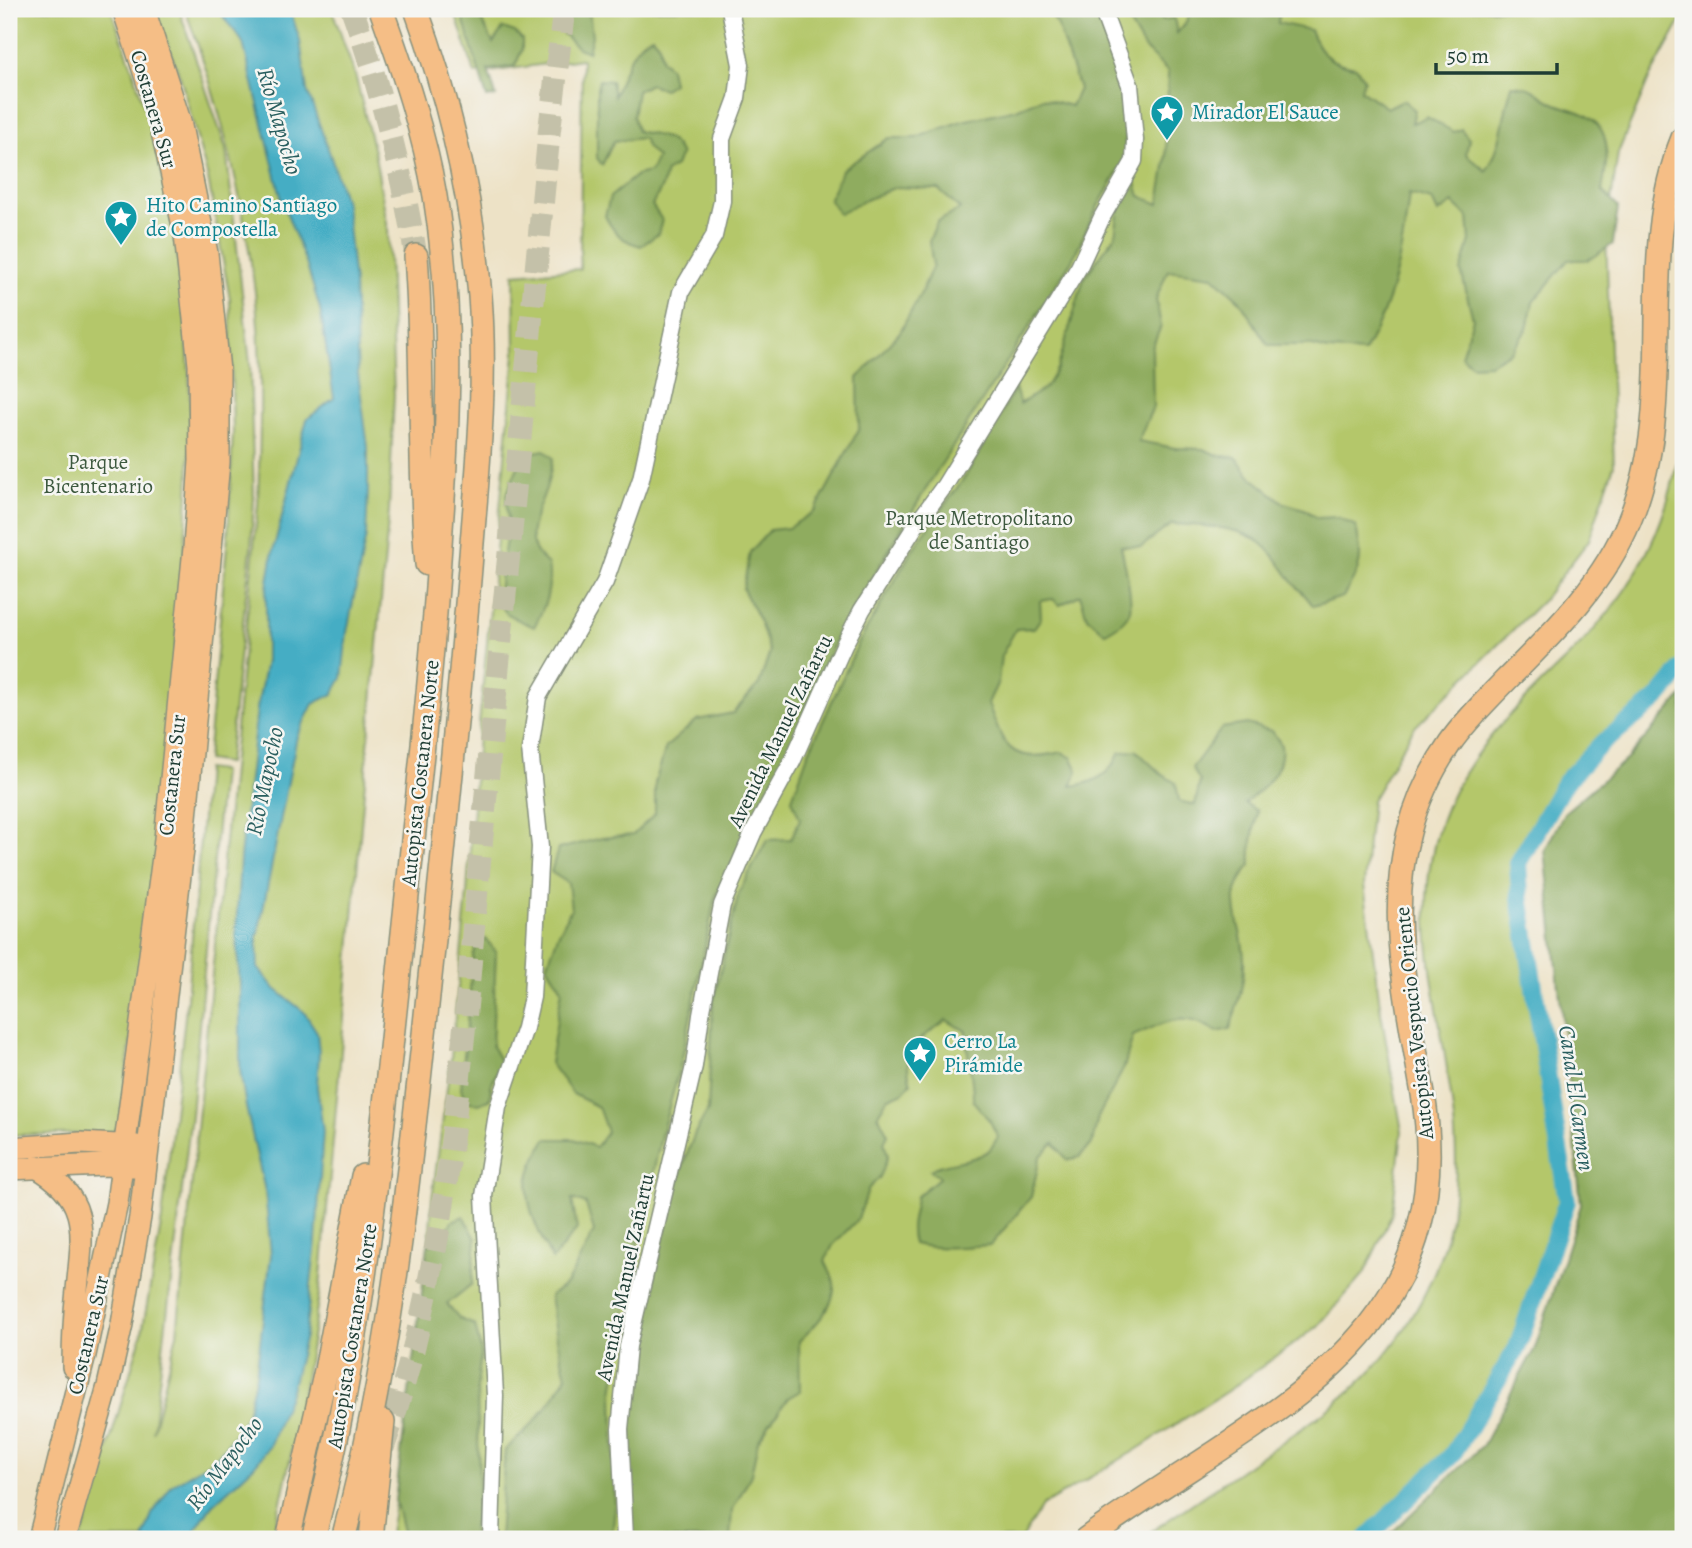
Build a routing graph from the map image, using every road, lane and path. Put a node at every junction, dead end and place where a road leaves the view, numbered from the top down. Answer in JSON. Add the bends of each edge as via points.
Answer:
{"nodes":[{"id":1,"x":123,"y":9,"type":"edge"},
{"id":2,"x":144,"y":9,"type":"edge"},
{"id":3,"x":381,"y":9,"type":"edge"},
{"id":4,"x":416,"y":9,"type":"edge"},
{"id":5,"x":730,"y":9,"type":"edge"},
{"id":6,"x":1102,"y":9,"type":"edge"},
{"id":7,"x":1683,"y":138,"type":"edge"},
{"id":8,"x":416,"y":256,"type":"tunnel mouth"},
{"id":9,"x":435,"y":632,"type":"junction"},
{"id":10,"x":387,"y":1086,"type":"junction"},
{"id":11,"x":9,"y":1148,"type":"edge"},
{"id":12,"x":123,"y":1155,"type":"junction"},
{"id":13,"x":148,"y":1157,"type":"junction"},
{"id":14,"x":36,"y":1167,"type":"junction"},
{"id":15,"x":9,"y":1169,"type":"edge"},
{"id":16,"x":390,"y":1317,"type":"junction"},
{"id":17,"x":73,"y":1406,"type":"junction"},
{"id":18,"x":375,"y":1492,"type":"junction"},
{"id":19,"x":39,"y":1539,"type":"edge"},
{"id":20,"x":65,"y":1539,"type":"edge"},
{"id":21,"x":288,"y":1539,"type":"edge"},
{"id":22,"x":313,"y":1539,"type":"edge"},
{"id":23,"x":343,"y":1539,"type":"edge"},
{"id":24,"x":362,"y":1539,"type":"edge"},
{"id":25,"x":371,"y":1539,"type":"edge"},
{"id":26,"x":491,"y":1539,"type":"edge"},
{"id":27,"x":625,"y":1539,"type":"edge"},
{"id":28,"x":1086,"y":1539,"type":"edge"}],
"edges":[{"from":1,"to":12,"type":"main road","name":"Costanera Sur","via":[[158,114],[178,194],[195,310],[201,413],[194,548],[164,849]]},
{"from":2,"to":13,"type":"main road","name":"Costanera Sur","via":[[177,109],[200,212],[213,295],[220,409],[207,608]]},
{"from":3,"to":9,"type":"highway","name":"Autopista Costanera Norte","via":[[424,145],[435,195],[447,307],[447,435]]},
{"from":4,"to":16,"type":"highway","name":"Autopista Costanera Norte","via":[[444,92],[472,219],[480,300],[481,401],[456,740]]},
{"from":5,"to":26,"type":"street","via":[[741,65],[737,98],[722,139],[722,201],[714,236],[681,292],[641,479],[604,582],[538,697],[530,749],[540,847],[532,997],[498,1107],[484,1196],[495,1395]]},
{"from":6,"to":27,"type":"street","name":"Avenida Manuel Zañartu","via":[[1130,85],[1134,161],[1079,267],[975,438],[862,610],[722,905],[694,1066],[628,1346],[620,1429]]},
{"from":7,"to":28,"type":"highway","name":"Autopista Vespucio Oriente","via":[[1660,235],[1652,442],[1632,515],[1589,591],[1448,746],[1420,799],[1408,834],[1401,877],[1401,941],[1428,1157],[1420,1224],[1403,1273],[1370,1326],[1326,1372]]},
{"from":8,"to":9,"type":"highway","via":[[425,523]]},
{"from":9,"to":10,"type":"highway","name":"Autopista Costanera Norte"},
{"from":10,"to":21,"type":"highway","via":[[357,1200],[326,1370]]},
{"from":10,"to":22,"type":"highway","name":"Autopista Costanera Norte","via":[[348,1377]]},
{"from":11,"to":12,"type":"main road","via":[[80,1143]]},
{"from":12,"to":13,"type":"main road"},
{"from":12,"to":14,"type":"main road"},
{"from":12,"to":17,"type":"main road","name":"Costanera Sur"},
{"from":13,"to":20,"type":"main road","name":"Costanera Sur","via":[[134,1261],[108,1386]]},
{"from":14,"to":15,"type":"main road"},
{"from":14,"to":17,"type":"main road","via":[[68,1194],[81,1220]]},
{"from":16,"to":18,"type":"highway"},
{"from":16,"to":23,"type":"highway","name":"Autopista Costanera Norte"},
{"from":17,"to":19,"type":"main road","name":"Costanera Sur"},
{"from":18,"to":24,"type":"highway"},
{"from":18,"to":25,"type":"highway"}]}
